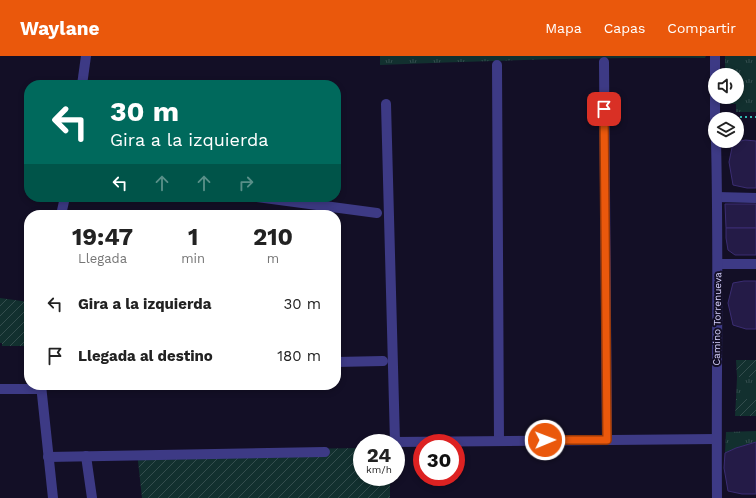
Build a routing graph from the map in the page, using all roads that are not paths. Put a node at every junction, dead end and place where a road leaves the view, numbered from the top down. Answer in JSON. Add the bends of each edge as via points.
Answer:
{"nodes":[{"id":1,"x":86,"y":56,"type":"edge"},
{"id":2,"x":715,"y":56,"type":"edge"},
{"id":3,"x":604,"y":62,"type":"dead end"},
{"id":4,"x":497,"y":65,"type":"dead end"},
{"id":5,"x":715,"y":68,"type":"edge"},
{"id":6,"x":83,"y":80,"type":"edge"},
{"id":7,"x":386,"y":104,"type":"dead end"},
{"id":8,"x":716,"y":148,"type":"edge"},
{"id":9,"x":718,"y":197,"type":"junction"},
{"id":10,"x":756,"y":198,"type":"edge"},
{"id":11,"x":294,"y":202,"type":"edge"},
{"id":12,"x":377,"y":213,"type":"dead end"},
{"id":13,"x":718,"y":264,"type":"junction"},
{"id":14,"x":756,"y":264,"type":"edge"},
{"id":15,"x":383,"y":361,"type":"dead end"},
{"id":16,"x":341,"y":362,"type":"edge"},
{"id":17,"x":24,"y":388,"type":"edge"},
{"id":18,"x":0,"y":389,"type":"edge"},
{"id":19,"x":40,"y":390,"type":"edge"},
{"id":20,"x":716,"y":439,"type":"junction"},
{"id":21,"x":607,"y":440,"type":"junction"},
{"id":22,"x":499,"y":441,"type":"junction"},
{"id":23,"x":325,"y":452,"type":"dead end"},
{"id":24,"x":86,"y":456,"type":"junction"},
{"id":25,"x":48,"y":457,"type":"junction"},
{"id":26,"x":52,"y":498,"type":"edge"},
{"id":27,"x":92,"y":498,"type":"edge"},
{"id":28,"x":717,"y":498,"type":"edge"}],
"edges":[{"from":1,"to":6,"type":"street"},
{"from":2,"to":5,"type":"street"},
{"from":3,"to":21,"type":"street"},
{"from":4,"to":22,"type":"street"},
{"from":7,"to":22,"type":"street","via":[[395,442]]},
{"from":8,"to":9,"type":"street","name":"Camino Torrenueva"},
{"from":9,"to":10,"type":"street"},
{"from":9,"to":13,"type":"street","name":"Camino Torrenueva"},
{"from":11,"to":12,"type":"street"},
{"from":13,"to":14,"type":"street"},
{"from":13,"to":20,"type":"street","name":"Camino Torrenueva"},
{"from":15,"to":16,"type":"street"},
{"from":17,"to":18,"type":"street"},
{"from":19,"to":25,"type":"street"},
{"from":20,"to":21,"type":"street"},
{"from":20,"to":28,"type":"street","name":"Camino Torrenueva"},
{"from":21,"to":22,"type":"street"},
{"from":23,"to":24,"type":"street"},
{"from":24,"to":25,"type":"street"},
{"from":24,"to":27,"type":"street"},
{"from":25,"to":26,"type":"street"}]}
